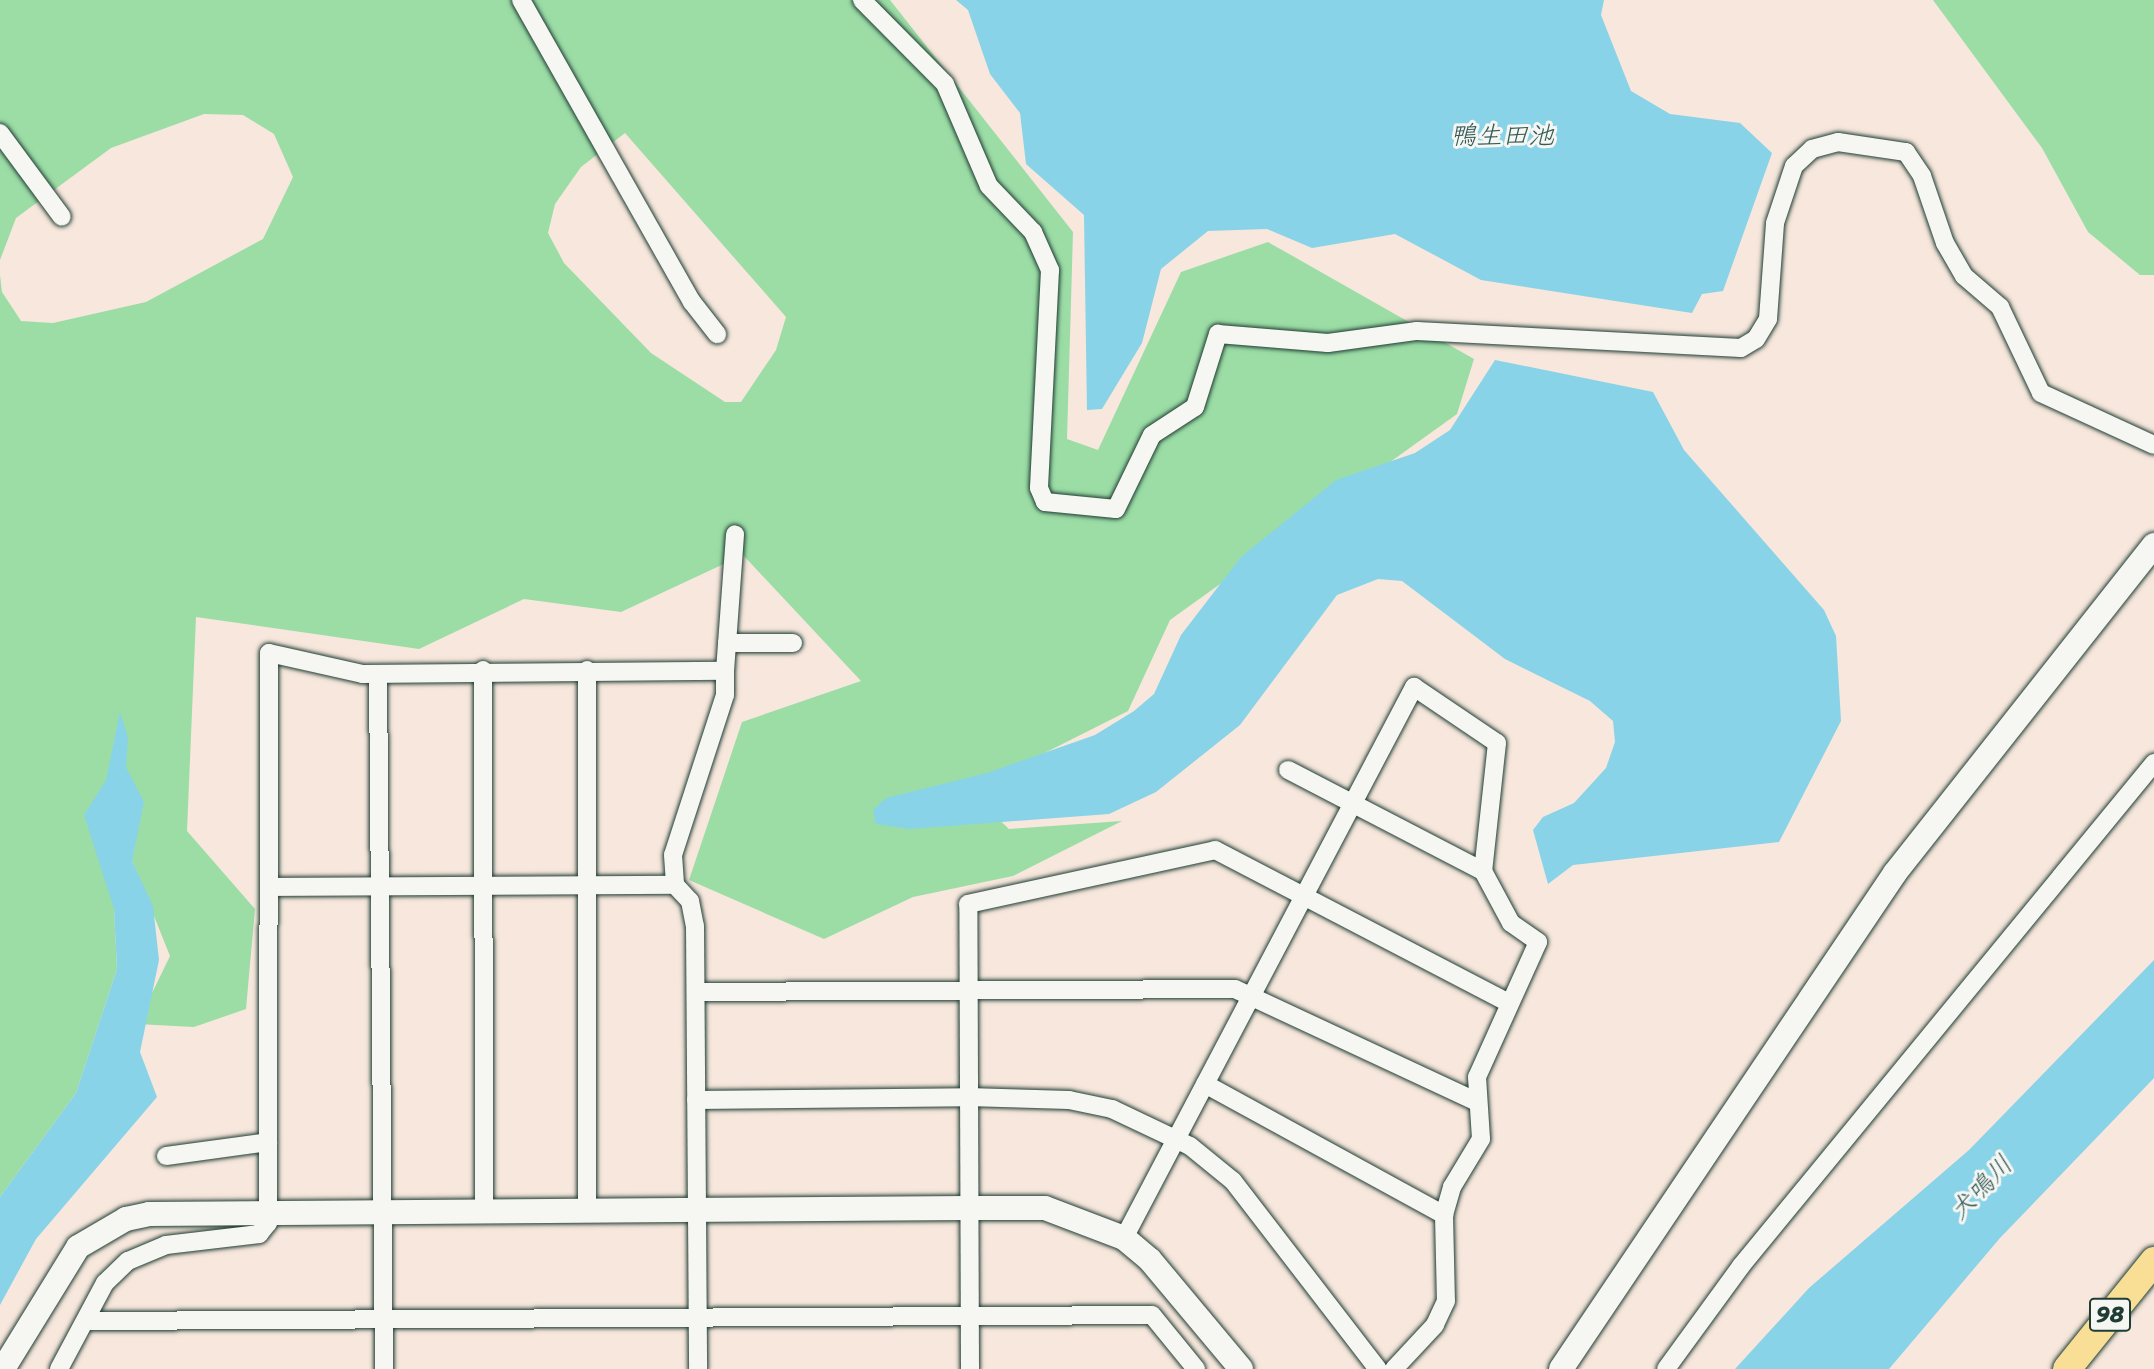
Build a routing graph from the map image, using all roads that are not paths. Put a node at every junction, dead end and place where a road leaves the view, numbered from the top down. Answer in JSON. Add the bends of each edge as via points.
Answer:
{"nodes":[{"id":1,"x":522,"y":0,"type":"edge"},
{"id":2,"x":862,"y":0,"type":"edge"},
{"id":3,"x":0,"y":132,"type":"edge"},
{"id":4,"x":62,"y":217,"type":"dead end"},
{"id":5,"x":717,"y":334,"type":"dead end"},
{"id":6,"x":2154,"y":445,"type":"edge"},
{"id":7,"x":735,"y":534,"type":"dead end"},
{"id":8,"x":2154,"y":545,"type":"edge"},
{"id":9,"x":727,"y":643,"type":"junction"},
{"id":10,"x":793,"y":643,"type":"dead end"},
{"id":11,"x":483,"y":670,"type":"junction"},
{"id":12,"x":587,"y":670,"type":"junction"},
{"id":13,"x":725,"y":671,"type":"junction"},
{"id":14,"x":378,"y":674,"type":"junction"},
{"id":15,"x":2154,"y":763,"type":"edge"},
{"id":16,"x":1288,"y":770,"type":"dead end"},
{"id":17,"x":1352,"y":805,"type":"junction"},
{"id":18,"x":1483,"y":871,"type":"junction"},
{"id":19,"x":675,"y":884,"type":"junction"},
{"id":20,"x":485,"y":886,"type":"junction"},
{"id":21,"x":590,"y":886,"type":"junction"},
{"id":22,"x":270,"y":887,"type":"junction"},
{"id":23,"x":380,"y":887,"type":"junction"},
{"id":24,"x":1303,"y":898,"type":"junction"},
{"id":25,"x":967,"y":991,"type":"junction"},
{"id":26,"x":697,"y":992,"type":"junction"},
{"id":27,"x":1250,"y":994,"type":"junction"},
{"id":28,"x":1509,"y":1003,"type":"junction"},
{"id":29,"x":1205,"y":1084,"type":"junction"},
{"id":30,"x":968,"y":1097,"type":"junction"},
{"id":31,"x":696,"y":1100,"type":"junction"},
{"id":32,"x":1475,"y":1101,"type":"junction"},
{"id":33,"x":1177,"y":1140,"type":"junction"},
{"id":34,"x":268,"y":1142,"type":"junction"},
{"id":35,"x":166,"y":1156,"type":"dead end"},
{"id":36,"x":967,"y":1208,"type":"junction"},
{"id":37,"x":269,"y":1211,"type":"junction"},
{"id":38,"x":484,"y":1211,"type":"junction"},
{"id":39,"x":587,"y":1211,"type":"junction"},
{"id":40,"x":697,"y":1211,"type":"junction"},
{"id":41,"x":382,"y":1212,"type":"junction"},
{"id":42,"x":1444,"y":1215,"type":"junction"},
{"id":43,"x":1124,"y":1238,"type":"junction"},
{"id":44,"x":2154,"y":1261,"type":"edge"},
{"id":45,"x":969,"y":1317,"type":"junction"},
{"id":46,"x":697,"y":1318,"type":"junction"},
{"id":47,"x":383,"y":1320,"type":"junction"},
{"id":48,"x":88,"y":1321,"type":"junction"},
{"id":49,"x":3,"y":1369,"type":"edge"},
{"id":50,"x":59,"y":1369,"type":"edge"},
{"id":51,"x":384,"y":1369,"type":"edge"},
{"id":52,"x":698,"y":1369,"type":"edge"},
{"id":53,"x":970,"y":1369,"type":"edge"},
{"id":54,"x":1196,"y":1369,"type":"edge"},
{"id":55,"x":1241,"y":1369,"type":"edge"},
{"id":56,"x":1378,"y":1369,"type":"edge"},
{"id":57,"x":1394,"y":1369,"type":"edge"},
{"id":58,"x":1561,"y":1369,"type":"edge"},
{"id":59,"x":1666,"y":1369,"type":"edge"},
{"id":60,"x":2067,"y":1369,"type":"edge"}],
"edges":[{"from":1,"to":5,"type":"street","via":[[692,302]]},
{"from":2,"to":6,"type":"street","via":[[945,84],[983,176],[1032,232],[1050,270],[1039,488],[1045,502],[1116,509],[1152,435],[1195,408],[1218,334],[1328,343],[1417,331],[1741,348],[1756,340],[1768,319],[1775,223],[1794,166],[1812,149],[1838,142],[1906,152],[1922,176],[1945,243],[1964,276],[2000,307],[2041,393]]},
{"from":3,"to":4,"type":"street"},
{"from":7,"to":9,"type":"street"},
{"from":8,"to":58,"type":"street","via":[[1895,873]]},
{"from":9,"to":10,"type":"street"},
{"from":9,"to":13,"type":"street"},
{"from":11,"to":12,"type":"street"},
{"from":11,"to":14,"type":"street"},
{"from":11,"to":20,"type":"street"},
{"from":12,"to":13,"type":"street"},
{"from":12,"to":21,"type":"street"},
{"from":13,"to":19,"type":"street","via":[[725,695],[673,855]]},
{"from":14,"to":22,"type":"street","via":[[269,653]]},
{"from":14,"to":23,"type":"street"},
{"from":15,"to":59,"type":"street","via":[[1741,1266]]},
{"from":16,"to":17,"type":"street"},
{"from":17,"to":18,"type":"street"},
{"from":17,"to":18,"type":"street","via":[[1414,687],[1497,743]]},
{"from":17,"to":24,"type":"street"},
{"from":18,"to":28,"type":"street","via":[[1488,891],[1511,923],[1538,942]]},
{"from":19,"to":21,"type":"street"},
{"from":19,"to":26,"type":"street","via":[[690,901]]},
{"from":20,"to":21,"type":"street"},
{"from":20,"to":23,"type":"street"},
{"from":20,"to":38,"type":"street"},
{"from":21,"to":39,"type":"street"},
{"from":22,"to":23,"type":"street"},
{"from":22,"to":34,"type":"street","via":[[264,906]]},
{"from":23,"to":41,"type":"street"},
{"from":24,"to":25,"type":"street","via":[[1203,850],[968,904]]},
{"from":24,"to":27,"type":"street"},
{"from":24,"to":28,"type":"street"},
{"from":25,"to":26,"type":"street"},
{"from":25,"to":27,"type":"street"},
{"from":25,"to":30,"type":"street"},
{"from":26,"to":31,"type":"street"},
{"from":27,"to":29,"type":"street"},
{"from":27,"to":32,"type":"street"},
{"from":28,"to":32,"type":"street","via":[[1477,1077]]},
{"from":29,"to":33,"type":"street"},
{"from":29,"to":42,"type":"street"},
{"from":30,"to":31,"type":"street"},
{"from":30,"to":33,"type":"street","via":[[1069,1100],[1112,1109]]},
{"from":30,"to":36,"type":"street"},
{"from":31,"to":40,"type":"street"},
{"from":32,"to":42,"type":"street","via":[[1481,1139],[1452,1187]]},
{"from":33,"to":43,"type":"street"},
{"from":33,"to":56,"type":"street","via":[[1233,1181]]},
{"from":34,"to":35,"type":"street"},
{"from":34,"to":37,"type":"street"},
{"from":36,"to":40,"type":"street"},
{"from":36,"to":43,"type":"street","via":[[1045,1208]]},
{"from":36,"to":45,"type":"street"},
{"from":37,"to":41,"type":"street"},
{"from":37,"to":48,"type":"street","via":[[259,1234],[145,1250],[114,1272]]},
{"from":37,"to":49,"type":"street","via":[[149,1214],[99,1232],[64,1265]]},
{"from":38,"to":39,"type":"street"},
{"from":38,"to":41,"type":"street"},
{"from":39,"to":40,"type":"street"},
{"from":40,"to":46,"type":"street"},
{"from":41,"to":47,"type":"street"},
{"from":42,"to":57,"type":"street","via":[[1446,1301],[1435,1325]]},
{"from":43,"to":55,"type":"street","via":[[1150,1260]]},
{"from":44,"to":60,"type":"main road","number":"98"},
{"from":45,"to":46,"type":"street"},
{"from":45,"to":53,"type":"street"},
{"from":45,"to":54,"type":"street","via":[[1153,1315]]},
{"from":46,"to":47,"type":"street"},
{"from":46,"to":52,"type":"street"},
{"from":47,"to":48,"type":"street"},
{"from":47,"to":51,"type":"street"},
{"from":48,"to":50,"type":"street"}]}
